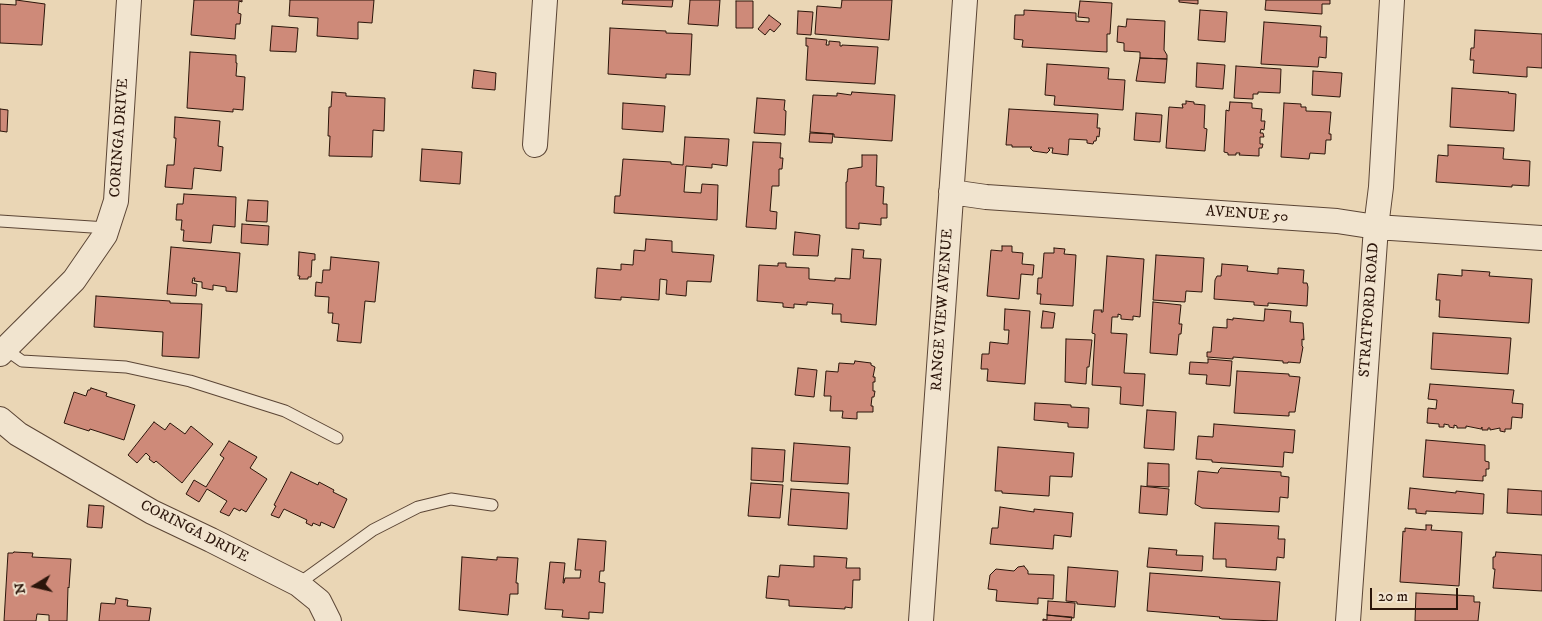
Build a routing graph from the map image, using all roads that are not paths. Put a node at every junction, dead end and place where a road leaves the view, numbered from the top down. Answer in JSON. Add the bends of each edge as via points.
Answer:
{"nodes":[{"id":1,"x":129,"y":0,"type":"edge"},
{"id":2,"x":545,"y":0,"type":"edge"},
{"id":3,"x":965,"y":0,"type":"edge"},
{"id":4,"x":1392,"y":0,"type":"edge"},
{"id":5,"x":535,"y":145,"type":"dead end"},
{"id":6,"x":951,"y":192,"type":"junction"},
{"id":7,"x":0,"y":221,"type":"edge"},
{"id":8,"x":1376,"y":227,"type":"junction"},
{"id":9,"x":107,"y":228,"type":"junction"},
{"id":10,"x":1542,"y":238,"type":"edge"},
{"id":11,"x":2,"y":351,"type":"edge"},
{"id":12,"x":0,"y":419,"type":"edge"},
{"id":13,"x":337,"y":438,"type":"dead end"},
{"id":14,"x":492,"y":505,"type":"dead end"},
{"id":15,"x":298,"y":584,"type":"junction"},
{"id":16,"x":329,"y":621,"type":"edge"},
{"id":17,"x":921,"y":621,"type":"edge"},
{"id":18,"x":1348,"y":621,"type":"edge"}],
"edges":[{"from":1,"to":9,"type":"street","name":"CORINGA DRIVE","via":[[116,201]]},
{"from":2,"to":5,"type":"street"},
{"from":3,"to":6,"type":"street","name":"RANGE VIEW AVENUE"},
{"from":4,"to":8,"type":"street","name":"STRATFORD ROAD"},
{"from":6,"to":8,"type":"street","name":"AVENUE 50"},
{"from":6,"to":17,"type":"street","name":"RANGE VIEW AVENUE"},
{"from":7,"to":9,"type":"lane"},
{"from":8,"to":10,"type":"street","name":"AVENUE 50"},
{"from":8,"to":18,"type":"street","name":"STRATFORD ROAD"},
{"from":9,"to":11,"type":"street","name":"CORINGA DRIVE","via":[[74,280]]},
{"from":11,"to":13,"type":"lane","via":[[22,361],[126,368],[190,382],[285,411]]},
{"from":12,"to":15,"type":"street","name":"CORINGA DRIVE","via":[[18,434],[152,512]]},
{"from":14,"to":15,"type":"lane","via":[[451,499],[418,506],[373,530]]},
{"from":15,"to":16,"type":"street","name":"CORINGA DRIVE","via":[[319,601]]}]}
